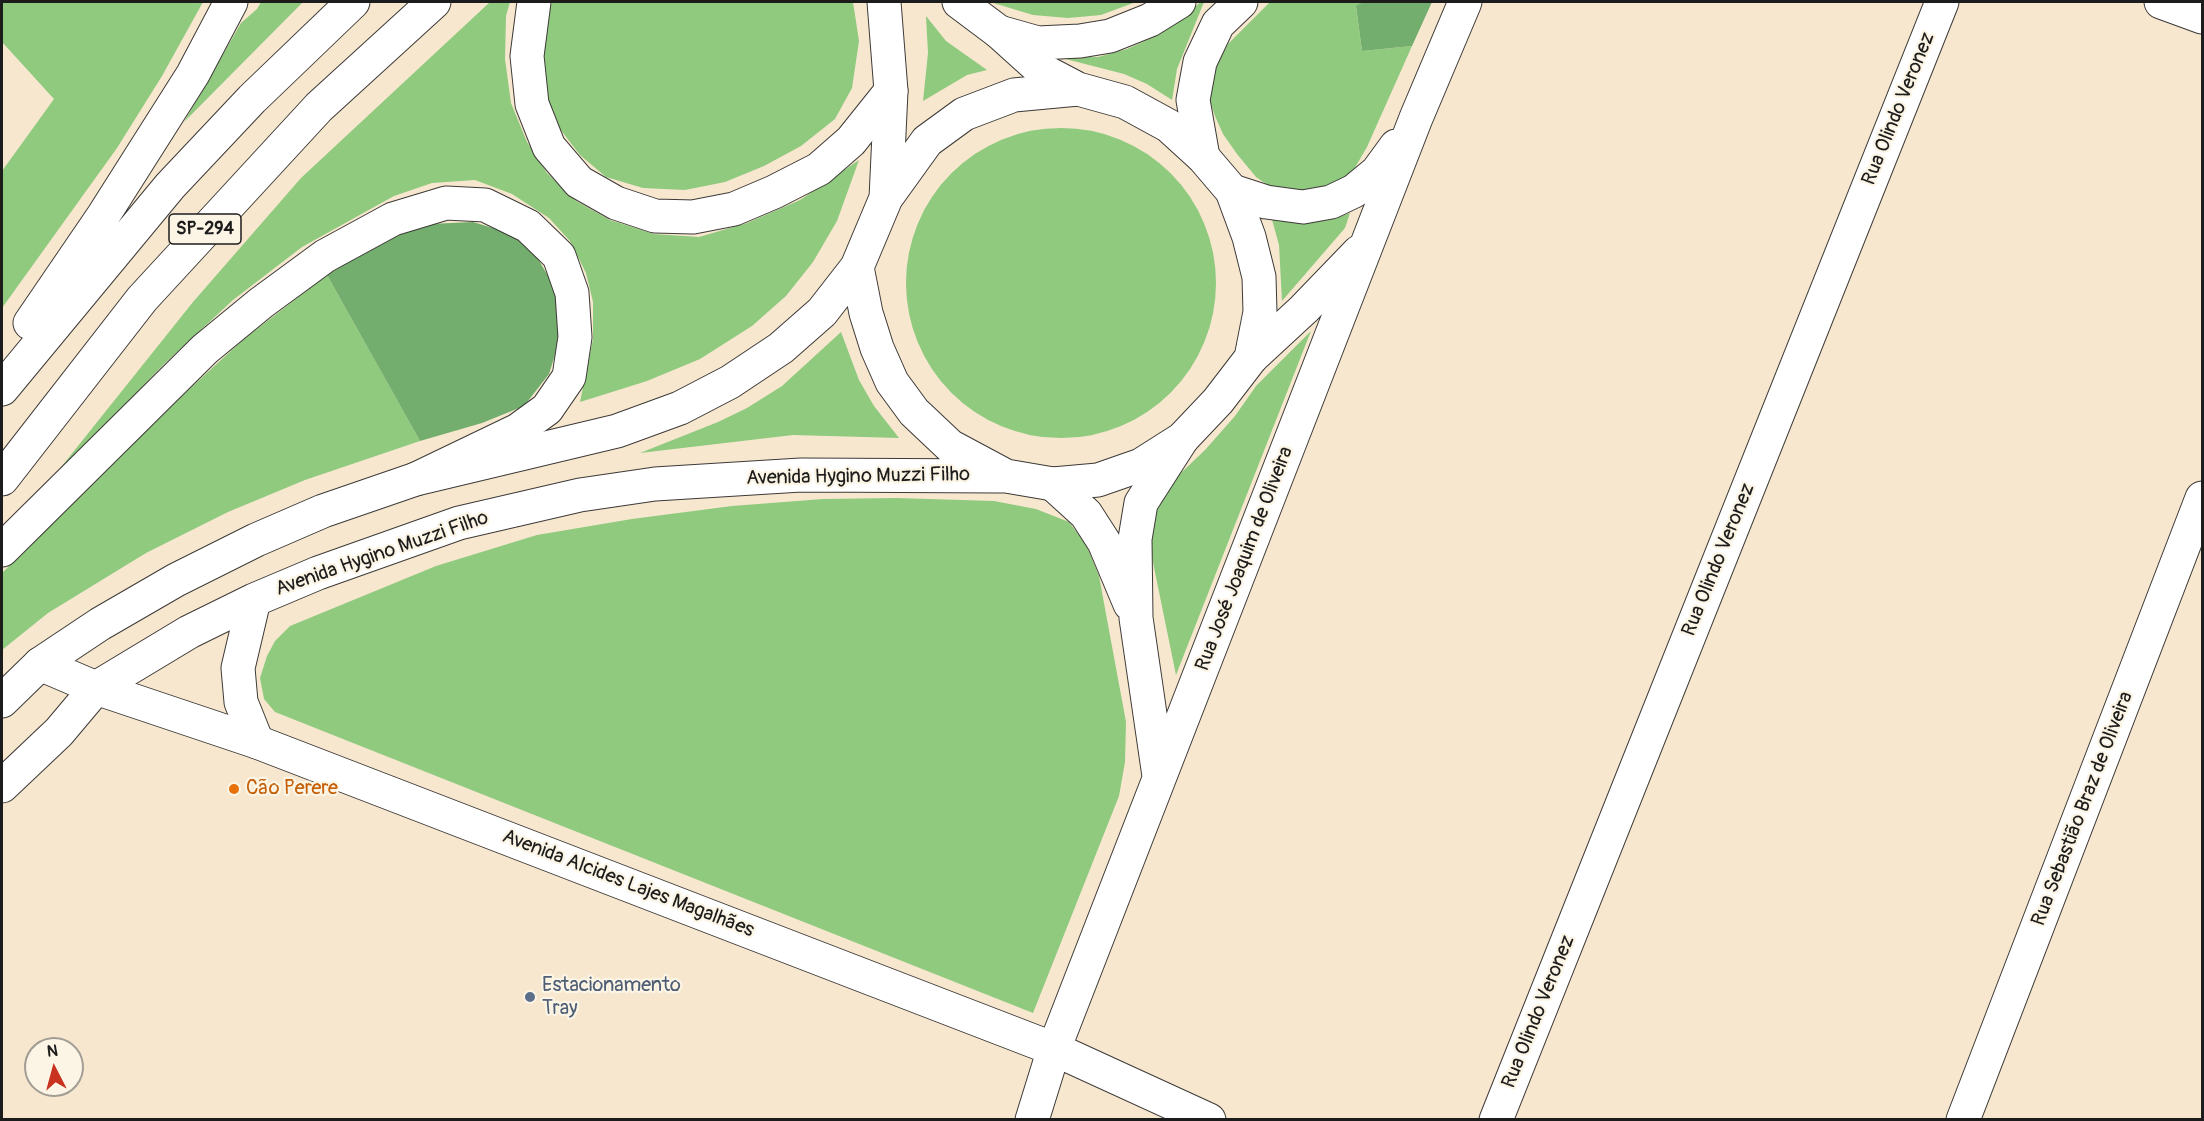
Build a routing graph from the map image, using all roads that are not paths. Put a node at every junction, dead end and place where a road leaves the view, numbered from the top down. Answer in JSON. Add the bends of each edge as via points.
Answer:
{"nodes":[{"id":1,"x":231,"y":2,"type":"edge"},
{"id":2,"x":353,"y":2,"type":"edge"},
{"id":3,"x":434,"y":2,"type":"edge"},
{"id":4,"x":534,"y":2,"type":"edge"},
{"id":5,"x":884,"y":2,"type":"edge"},
{"id":6,"x":959,"y":2,"type":"edge"},
{"id":7,"x":1179,"y":2,"type":"edge"},
{"id":8,"x":1241,"y":2,"type":"edge"},
{"id":9,"x":1465,"y":2,"type":"edge"},
{"id":10,"x":1942,"y":2,"type":"edge"},
{"id":11,"x":2162,"y":2,"type":"edge"},
{"id":12,"x":2202,"y":17,"type":"edge"},
{"id":13,"x":999,"y":32,"type":"junction"},
{"id":14,"x":1078,"y":89,"type":"junction"},
{"id":15,"x":891,"y":91,"type":"junction"},
{"id":16,"x":1416,"y":117,"type":"junction"},
{"id":17,"x":1203,"y":157,"type":"junction"},
{"id":18,"x":1232,"y":191,"type":"junction"},
{"id":19,"x":886,"y":198,"type":"junction"},
{"id":20,"x":1370,"y":241,"type":"junction"},
{"id":21,"x":857,"y":267,"type":"junction"},
{"id":22,"x":1251,"y":358,"type":"junction"},
{"id":23,"x":2,"y":366,"type":"edge"},
{"id":24,"x":2,"y":389,"type":"edge"},
{"id":25,"x":1182,"y":439,"type":"junction"},
{"id":26,"x":1006,"y":476,"type":"junction"},
{"id":27,"x":2,"y":479,"type":"edge"},
{"id":28,"x":416,"y":479,"type":"junction"},
{"id":29,"x":1053,"y":484,"type":"junction"},
{"id":30,"x":2202,"y":498,"type":"edge"},
{"id":31,"x":2,"y":550,"type":"edge"},
{"id":32,"x":254,"y":600,"type":"junction"},
{"id":33,"x":1136,"y":618,"type":"junction"},
{"id":34,"x":40,"y":664,"type":"junction"},
{"id":35,"x":96,"y":688,"type":"junction"},
{"id":36,"x":2,"y":701,"type":"edge"},
{"id":37,"x":257,"y":742,"type":"junction"},
{"id":38,"x":1159,"y":778,"type":"junction"},
{"id":39,"x":2,"y":786,"type":"edge"},
{"id":40,"x":1054,"y":1049,"type":"junction"},
{"id":41,"x":1032,"y":1119,"type":"edge"},
{"id":42,"x":1209,"y":1119,"type":"edge"},
{"id":43,"x":1496,"y":1119,"type":"edge"},
{"id":44,"x":1963,"y":1119,"type":"edge"}],
"edges":[{"from":1,"to":23,"type":"main road","via":[[193,74],[144,152]]},
{"from":2,"to":24,"type":"main road","number":"SP-294","via":[[252,99],[170,186]]},
{"from":3,"to":27,"type":"main road","number":"SP-294","via":[[319,107],[198,237],[142,299]]},
{"from":4,"to":15,"type":"main road","via":[[528,56],[532,104],[549,147],[579,182],[616,204],[656,216],[693,217],[735,209],[819,169],[851,141]]},
{"from":5,"to":15,"type":"main road"},
{"from":6,"to":13,"type":"main road"},
{"from":7,"to":13,"type":"main road","via":[[1150,20],[1110,36],[1038,43]]},
{"from":8,"to":17,"type":"main road","via":[[1218,24],[1200,62],[1194,100]]},
{"from":9,"to":16,"type":"main road","name":"Rua José Joaquim de Oliveira"},
{"from":10,"to":43,"type":"main road","name":"Rua Olindo Veronez"},
{"from":11,"to":12,"type":"main road"},
{"from":13,"to":14,"type":"main road","via":[[1040,69]]},
{"from":14,"to":17,"type":"main road","via":[[1125,102],[1169,126]]},
{"from":14,"to":19,"type":"main road","via":[[1014,95],[964,114],[927,141]]},
{"from":15,"to":19,"type":"main road"},
{"from":16,"to":18,"type":"main road","via":[[1377,172],[1354,191],[1331,202],[1303,207],[1266,202]]},
{"from":16,"to":20,"type":"main road","name":"Rua José Joaquim de Oliveira"},
{"from":17,"to":18,"type":"main road"},
{"from":18,"to":22,"type":"main road","via":[[1250,237],[1259,277],[1260,312]]},
{"from":19,"to":21,"type":"main road"},
{"from":20,"to":22,"type":"main road"},
{"from":20,"to":38,"type":"main road","name":"Rua José Joaquim de Oliveira"},
{"from":21,"to":26,"type":"main road","via":[[866,313],[892,382],[914,412],[950,446]]},
{"from":21,"to":28,"type":"main road","via":[[822,312],[781,348],[730,382],[680,408],[616,431]]},
{"from":22,"to":25,"type":"main road"},
{"from":25,"to":29,"type":"main road","via":[[1141,465],[1098,480]]},
{"from":25,"to":33,"type":"main road","via":[[1141,502],[1135,539]]},
{"from":26,"to":29,"type":"main road"},
{"from":26,"to":32,"type":"main road","name":"Avenida Hygino Muzzi Filho","via":[[801,475],[655,484],[580,495],[459,523]]},
{"from":28,"to":31,"type":"main road","via":[[518,430],[547,409],[569,377],[575,337],[572,293],[559,256],[528,226],[485,205],[446,203],[393,219],[325,256],[205,350]]},
{"from":28,"to":34,"type":"main road","via":[[323,511],[256,540],[100,624]]},
{"from":29,"to":33,"type":"main road","via":[[1086,514],[1104,542]]},
{"from":30,"to":44,"type":"main road","name":"Rua Sebastião Braz de Oliveira"},
{"from":32,"to":35,"type":"main road","name":"Avenida Hygino Muzzi Filho","via":[[189,632]]},
{"from":32,"to":37,"type":"main road","via":[[238,668],[241,702]]},
{"from":33,"to":38,"type":"main road"},
{"from":34,"to":35,"type":"main road","name":"Avenida Alcides Lajes Magalhães"},
{"from":34,"to":36,"type":"main road"},
{"from":35,"to":37,"type":"main road","name":"Avenida Alcides Lajes Magalhães"},
{"from":35,"to":39,"type":"main road","name":"Avenida Hygino Muzzi Filho","via":[[59,732]]},
{"from":37,"to":40,"type":"main road","name":"Avenida Alcides Lajes Magalhães"},
{"from":38,"to":40,"type":"main road","name":"Rua José Joaquim de Oliveira"},
{"from":40,"to":41,"type":"main road","name":"Rua José Joaquim de Oliveira"},
{"from":40,"to":42,"type":"main road","name":"Avenida Alcides Lajes Magalhães"}]}
